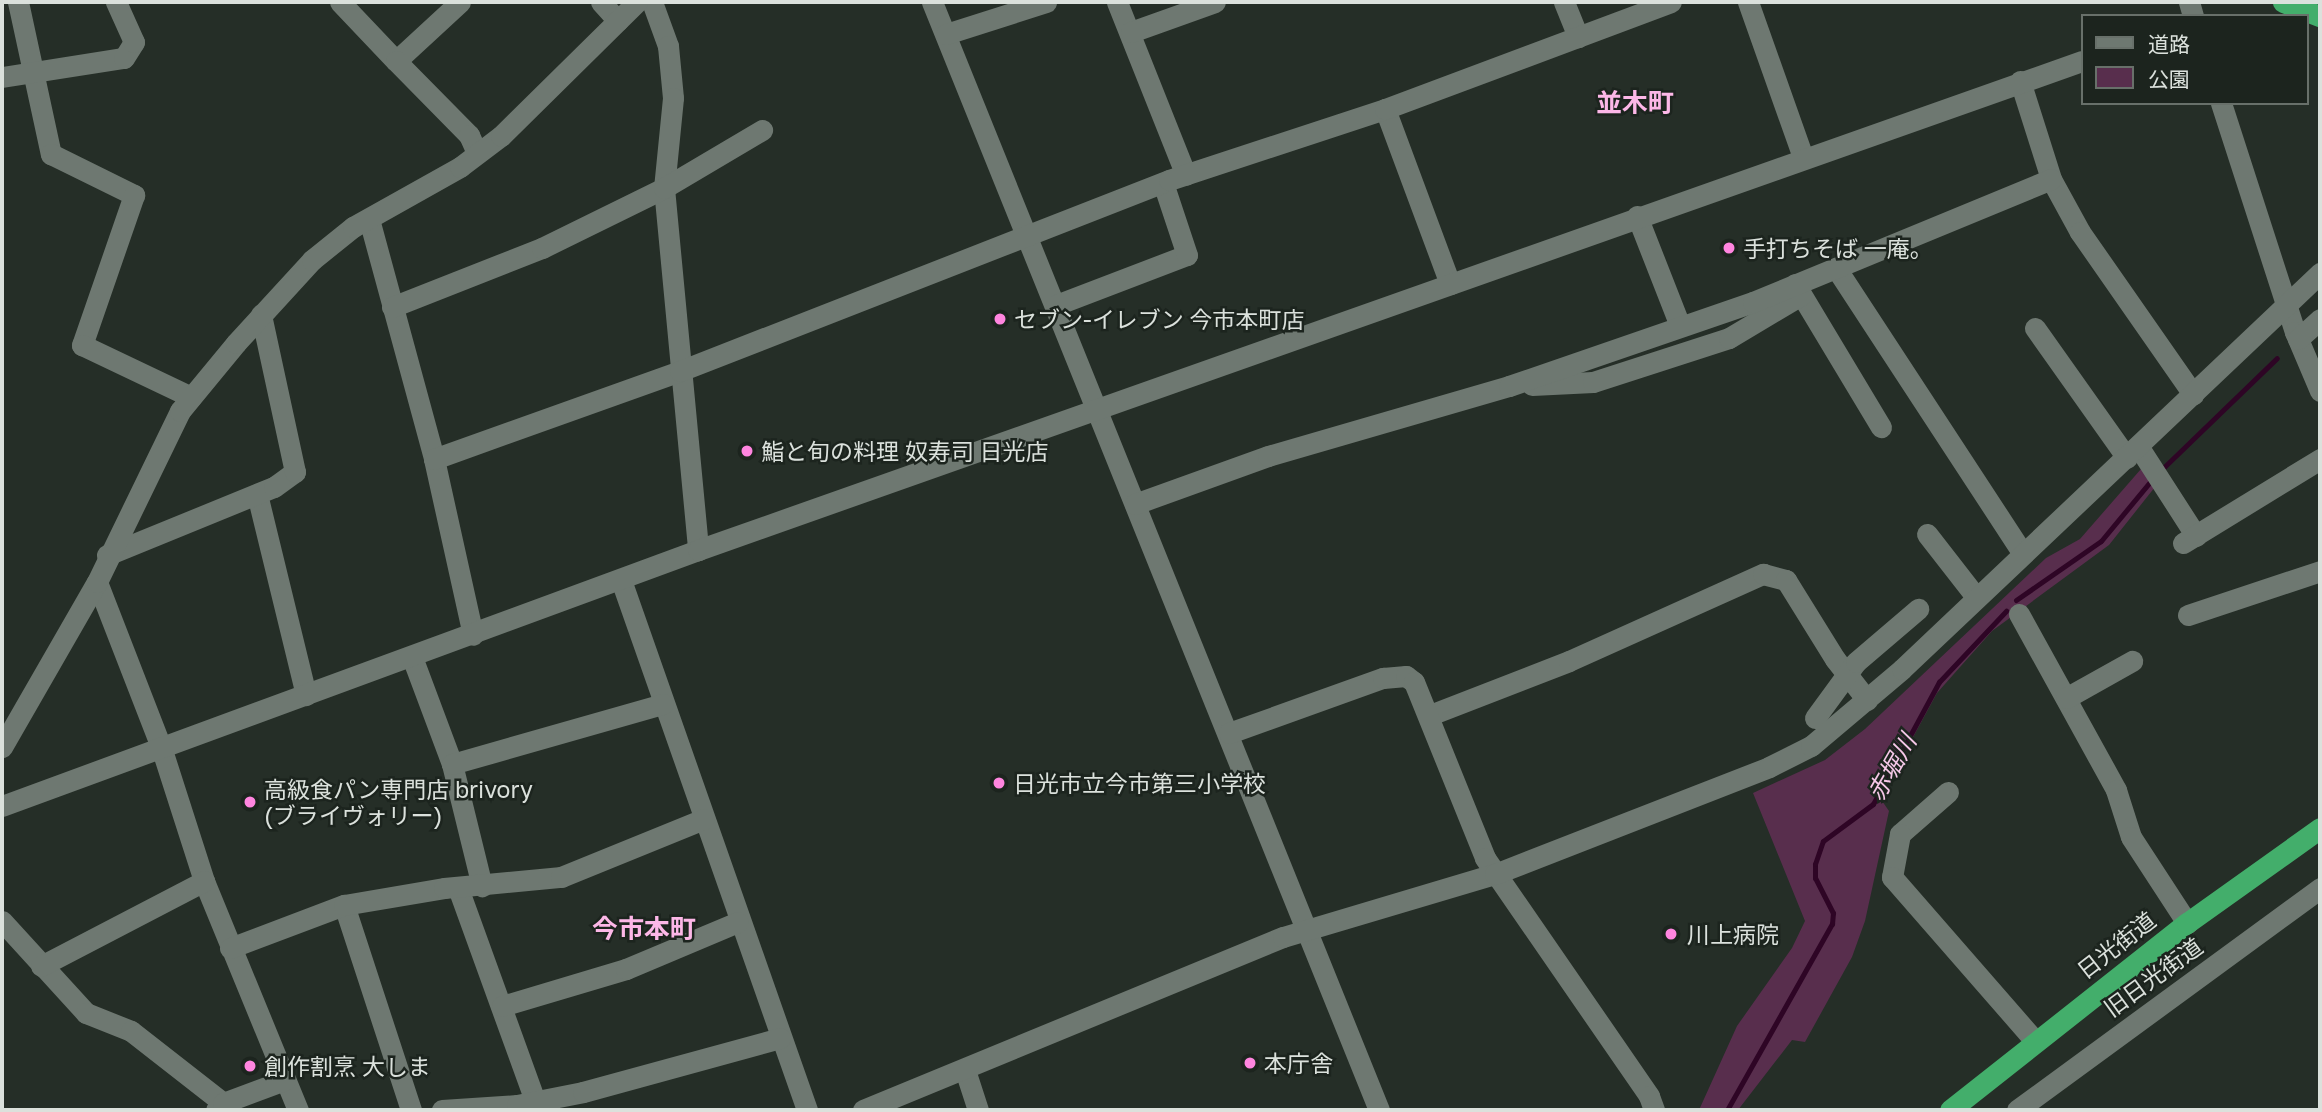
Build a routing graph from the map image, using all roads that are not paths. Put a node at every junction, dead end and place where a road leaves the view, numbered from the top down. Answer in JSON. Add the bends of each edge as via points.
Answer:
{"nodes":[{"id":1,"x":18,"y":2,"type":"edge"},
{"id":2,"x":116,"y":2,"type":"edge"},
{"id":3,"x":340,"y":2,"type":"edge"},
{"id":4,"x":460,"y":2,"type":"edge"},
{"id":5,"x":601,"y":2,"type":"edge"},
{"id":6,"x":637,"y":2,"type":"edge"},
{"id":7,"x":652,"y":2,"type":"edge"},
{"id":8,"x":932,"y":2,"type":"edge"},
{"id":9,"x":1046,"y":2,"type":"edge"},
{"id":10,"x":1117,"y":2,"type":"edge"},
{"id":11,"x":1215,"y":2,"type":"edge"},
{"id":12,"x":1564,"y":2,"type":"edge"},
{"id":13,"x":1671,"y":2,"type":"edge"},
{"id":14,"x":1748,"y":2,"type":"edge"},
{"id":15,"x":2283,"y":2,"type":"edge"},
{"id":16,"x":2320,"y":16,"type":"edge"},
{"id":17,"x":618,"y":20,"type":"junction"},
{"id":18,"x":1131,"y":33,"type":"junction"},
{"id":19,"x":946,"y":34,"type":"junction"},
{"id":20,"x":1578,"y":37,"type":"junction"},
{"id":21,"x":396,"y":61,"type":"junction"},
{"id":22,"x":2080,"y":62,"type":"edge"},
{"id":23,"x":35,"y":74,"type":"junction"},
{"id":24,"x":2,"y":77,"type":"edge"},
{"id":25,"x":2020,"y":81,"type":"junction"},
{"id":26,"x":2222,"y":105,"type":"edge"},
{"id":27,"x":1385,"y":109,"type":"junction"},
{"id":28,"x":762,"y":130,"type":"dead end"},
{"id":29,"x":477,"y":153,"type":"junction"},
{"id":30,"x":1803,"y":157,"type":"junction"},
{"id":31,"x":1186,"y":175,"type":"junction"},
{"id":32,"x":2051,"y":179,"type":"junction"},
{"id":33,"x":1163,"y":183,"type":"junction"},
{"id":34,"x":664,"y":188,"type":"junction"},
{"id":35,"x":1637,"y":216,"type":"junction"},
{"id":36,"x":369,"y":219,"type":"junction"},
{"id":37,"x":1029,"y":233,"type":"junction"},
{"id":38,"x":1836,"y":268,"type":"junction"},
{"id":39,"x":2320,"y":273,"type":"edge"},
{"id":40,"x":1450,"y":284,"type":"junction"},
{"id":41,"x":1798,"y":290,"type":"junction"},
{"id":42,"x":1056,"y":305,"type":"junction"},
{"id":43,"x":2287,"y":306,"type":"junction"},
{"id":44,"x":392,"y":307,"type":"junction"},
{"id":45,"x":261,"y":315,"type":"junction"},
{"id":46,"x":2320,"y":319,"type":"edge"},
{"id":47,"x":1680,"y":326,"type":"junction"},
{"id":48,"x":2035,"y":328,"type":"dead end"},
{"id":49,"x":2298,"y":339,"type":"junction"},
{"id":50,"x":680,"y":371,"type":"junction"},
{"id":51,"x":1508,"y":386,"type":"junction"},
{"id":52,"x":2320,"y":391,"type":"edge"},
{"id":53,"x":2193,"y":394,"type":"junction"},
{"id":54,"x":191,"y":397,"type":"junction"},
{"id":55,"x":1098,"y":409,"type":"junction"},
{"id":56,"x":1881,"y":427,"type":"dead end"},
{"id":57,"x":2132,"y":452,"type":"junction"},
{"id":58,"x":434,"y":459,"type":"junction"},
{"id":59,"x":2320,"y":459,"type":"edge"},
{"id":60,"x":257,"y":494,"type":"junction"},
{"id":61,"x":1135,"y":504,"type":"junction"},
{"id":62,"x":1927,"y":534,"type":"dead end"},
{"id":63,"x":698,"y":550,"type":"junction"},
{"id":64,"x":2022,"y":552,"type":"junction"},
{"id":65,"x":107,"y":555,"type":"junction"},
{"id":66,"x":2320,"y":571,"type":"edge"},
{"id":67,"x":621,"y":580,"type":"junction"},
{"id":68,"x":97,"y":582,"type":"junction"},
{"id":69,"x":1976,"y":597,"type":"junction"},
{"id":70,"x":1918,"y":609,"type":"dead end"},
{"id":71,"x":2019,"y":614,"type":"dead end"},
{"id":72,"x":2188,"y":615,"type":"dead end"},
{"id":73,"x":473,"y":635,"type":"junction"},
{"id":74,"x":412,"y":657,"type":"junction"},
{"id":75,"x":2132,"y":661,"type":"dead end"},
{"id":76,"x":1846,"y":674,"type":"junction"},
{"id":77,"x":306,"y":695,"type":"junction"},
{"id":78,"x":2066,"y":698,"type":"junction"},
{"id":79,"x":1867,"y":700,"type":"junction"},
{"id":80,"x":663,"y":704,"type":"junction"},
{"id":81,"x":1430,"y":715,"type":"junction"},
{"id":82,"x":1815,"y":718,"type":"dead end"},
{"id":83,"x":1229,"y":733,"type":"junction"},
{"id":84,"x":2,"y":747,"type":"edge"},
{"id":85,"x":162,"y":750,"type":"junction"},
{"id":86,"x":452,"y":764,"type":"junction"},
{"id":87,"x":1948,"y":792,"type":"dead end"},
{"id":88,"x":2,"y":806,"type":"edge"},
{"id":89,"x":704,"y":819,"type":"junction"},
{"id":90,"x":2320,"y":828,"type":"edge"},
{"id":91,"x":1495,"y":874,"type":"junction"},
{"id":92,"x":204,"y":881,"type":"junction"},
{"id":93,"x":482,"y":886,"type":"junction"},
{"id":94,"x":458,"y":888,"type":"junction"},
{"id":95,"x":2320,"y":888,"type":"edge"},
{"id":96,"x":344,"y":905,"type":"junction"},
{"id":97,"x":2,"y":921,"type":"edge"},
{"id":98,"x":738,"y":922,"type":"junction"},
{"id":99,"x":2187,"y":923,"type":"junction"},
{"id":100,"x":1305,"y":929,"type":"junction"},
{"id":101,"x":230,"y":948,"type":"junction"},
{"id":102,"x":41,"y":966,"type":"junction"},
{"id":103,"x":502,"y":1006,"type":"junction"},
{"id":104,"x":780,"y":1038,"type":"junction"},
{"id":105,"x":2035,"y":1041,"type":"junction"},
{"id":106,"x":965,"y":1070,"type":"junction"},
{"id":107,"x":285,"y":1080,"type":"junction"},
{"id":108,"x":535,"y":1101,"type":"junction"},
{"id":109,"x":219,"y":1107,"type":"edge"},
{"id":110,"x":298,"y":1110,"type":"edge"},
{"id":111,"x":411,"y":1110,"type":"edge"},
{"id":112,"x":442,"y":1110,"type":"edge"},
{"id":113,"x":807,"y":1110,"type":"edge"},
{"id":114,"x":863,"y":1110,"type":"edge"},
{"id":115,"x":978,"y":1110,"type":"edge"},
{"id":116,"x":1378,"y":1110,"type":"edge"},
{"id":117,"x":1654,"y":1110,"type":"edge"},
{"id":118,"x":1950,"y":1110,"type":"edge"},
{"id":119,"x":2017,"y":1110,"type":"edge"}],
"edges":[{"from":1,"to":23,"type":"street"},
{"from":2,"to":23,"type":"street","via":[[134,42],[124,58]]},
{"from":3,"to":21,"type":"street"},
{"from":4,"to":21,"type":"street"},
{"from":5,"to":17,"type":"street"},
{"from":6,"to":17,"type":"street"},
{"from":7,"to":34,"type":"street","via":[[668,46],[673,98]]},
{"from":8,"to":19,"type":"street"},
{"from":9,"to":19,"type":"street"},
{"from":10,"to":18,"type":"street"},
{"from":11,"to":18,"type":"street"},
{"from":12,"to":20,"type":"street"},
{"from":13,"to":20,"type":"street"},
{"from":14,"to":30,"type":"street"},
{"from":15,"to":16,"type":"highway"},
{"from":17,"to":29,"type":"street","via":[[537,103]]},
{"from":18,"to":31,"type":"street"},
{"from":19,"to":37,"type":"street"},
{"from":20,"to":27,"type":"street"},
{"from":21,"to":29,"type":"street","via":[[469,135]]},
{"from":22,"to":25,"type":"street"},
{"from":23,"to":24,"type":"street"},
{"from":23,"to":54,"type":"street","via":[[51,154],[134,195],[82,345]]},
{"from":25,"to":30,"type":"street"},
{"from":25,"to":32,"type":"street"},
{"from":26,"to":43,"type":"street"},
{"from":27,"to":31,"type":"street"},
{"from":27,"to":40,"type":"street"},
{"from":28,"to":34,"type":"street"},
{"from":29,"to":36,"type":"street"},
{"from":30,"to":35,"type":"street"},
{"from":31,"to":33,"type":"street"},
{"from":32,"to":38,"type":"street"},
{"from":32,"to":53,"type":"street","via":[[2080,232]]},
{"from":33,"to":37,"type":"street"},
{"from":33,"to":42,"type":"street","via":[[1187,255]]},
{"from":34,"to":44,"type":"street","via":[[542,248]]},
{"from":34,"to":50,"type":"street"},
{"from":35,"to":40,"type":"street"},
{"from":35,"to":47,"type":"street"},
{"from":36,"to":44,"type":"street"},
{"from":36,"to":45,"type":"street","via":[[312,260]]},
{"from":37,"to":42,"type":"street"},
{"from":37,"to":50,"type":"street"},
{"from":38,"to":41,"type":"street"},
{"from":38,"to":64,"type":"street"},
{"from":39,"to":43,"type":"street"},
{"from":40,"to":55,"type":"street"},
{"from":41,"to":47,"type":"street"},
{"from":41,"to":51,"type":"street","via":[[1729,338],[1593,382]]},
{"from":41,"to":56,"type":"street"},
{"from":42,"to":55,"type":"street"},
{"from":43,"to":49,"type":"street"},
{"from":43,"to":53,"type":"street"},
{"from":44,"to":58,"type":"street"},
{"from":45,"to":54,"type":"street"},
{"from":45,"to":60,"type":"street","via":[[295,472]]},
{"from":46,"to":49,"type":"street"},
{"from":47,"to":51,"type":"street"},
{"from":48,"to":57,"type":"street"},
{"from":49,"to":52,"type":"street"},
{"from":50,"to":58,"type":"street"},
{"from":50,"to":63,"type":"street"},
{"from":51,"to":61,"type":"street","via":[[1268,456]]},
{"from":53,"to":57,"type":"street"},
{"from":54,"to":65,"type":"street"},
{"from":55,"to":61,"type":"street"},
{"from":55,"to":63,"type":"street"},
{"from":57,"to":59,"type":"street","via":[[2190,540]]},
{"from":57,"to":64,"type":"street"},
{"from":58,"to":73,"type":"street"},
{"from":60,"to":65,"type":"street"},
{"from":60,"to":77,"type":"street"},
{"from":61,"to":83,"type":"street"},
{"from":62,"to":69,"type":"street"},
{"from":63,"to":67,"type":"street"},
{"from":64,"to":69,"type":"street"},
{"from":65,"to":68,"type":"street"},
{"from":66,"to":72,"type":"street"},
{"from":67,"to":73,"type":"street"},
{"from":67,"to":80,"type":"street"},
{"from":68,"to":84,"type":"street"},
{"from":68,"to":85,"type":"street"},
{"from":69,"to":79,"type":"street"},
{"from":70,"to":76,"type":"street"},
{"from":71,"to":78,"type":"street"},
{"from":73,"to":74,"type":"street"},
{"from":74,"to":77,"type":"street"},
{"from":74,"to":86,"type":"street"},
{"from":75,"to":78,"type":"street"},
{"from":76,"to":79,"type":"street"},
{"from":76,"to":81,"type":"street","via":[[1786,580],[1763,574],[1569,661]]},
{"from":76,"to":82,"type":"street"},
{"from":77,"to":85,"type":"street"},
{"from":78,"to":99,"type":"street","via":[[2116,790],[2131,837]]},
{"from":79,"to":91,"type":"street","via":[[1834,730],[1795,755]]},
{"from":80,"to":86,"type":"street"},
{"from":80,"to":89,"type":"street"},
{"from":81,"to":83,"type":"street","via":[[1414,682],[1406,676],[1383,678]]},
{"from":81,"to":91,"type":"street"},
{"from":83,"to":100,"type":"street"},
{"from":85,"to":88,"type":"street"},
{"from":85,"to":92,"type":"street"},
{"from":86,"to":93,"type":"street"},
{"from":87,"to":105,"type":"street","via":[[1900,834],[1892,877]]},
{"from":89,"to":93,"type":"street","via":[[561,877]]},
{"from":89,"to":98,"type":"street"},
{"from":90,"to":99,"type":"highway","name":"日光街道"},
{"from":91,"to":100,"type":"street"},
{"from":91,"to":117,"type":"street","via":[[1649,1096]]},
{"from":92,"to":101,"type":"street"},
{"from":92,"to":102,"type":"street"},
{"from":93,"to":94,"type":"street"},
{"from":94,"to":96,"type":"street"},
{"from":94,"to":103,"type":"street"},
{"from":95,"to":119,"type":"street","name":"旧日光街道"},
{"from":96,"to":101,"type":"street"},
{"from":96,"to":111,"type":"street"},
{"from":97,"to":102,"type":"street"},
{"from":98,"to":103,"type":"street","via":[[626,969]]},
{"from":98,"to":104,"type":"street"},
{"from":99,"to":105,"type":"highway","name":"日光街道"},
{"from":100,"to":106,"type":"street"},
{"from":100,"to":116,"type":"street"},
{"from":101,"to":107,"type":"street"},
{"from":102,"to":109,"type":"street","via":[[86,1013],[131,1031]]},
{"from":103,"to":108,"type":"street"},
{"from":104,"to":108,"type":"street","via":[[656,1075]]},
{"from":104,"to":113,"type":"street"},
{"from":105,"to":118,"type":"highway","name":"日光街道"},
{"from":106,"to":114,"type":"street"},
{"from":106,"to":115,"type":"street"},
{"from":107,"to":109,"type":"street"},
{"from":107,"to":110,"type":"street"},
{"from":108,"to":112,"type":"street"}]}
